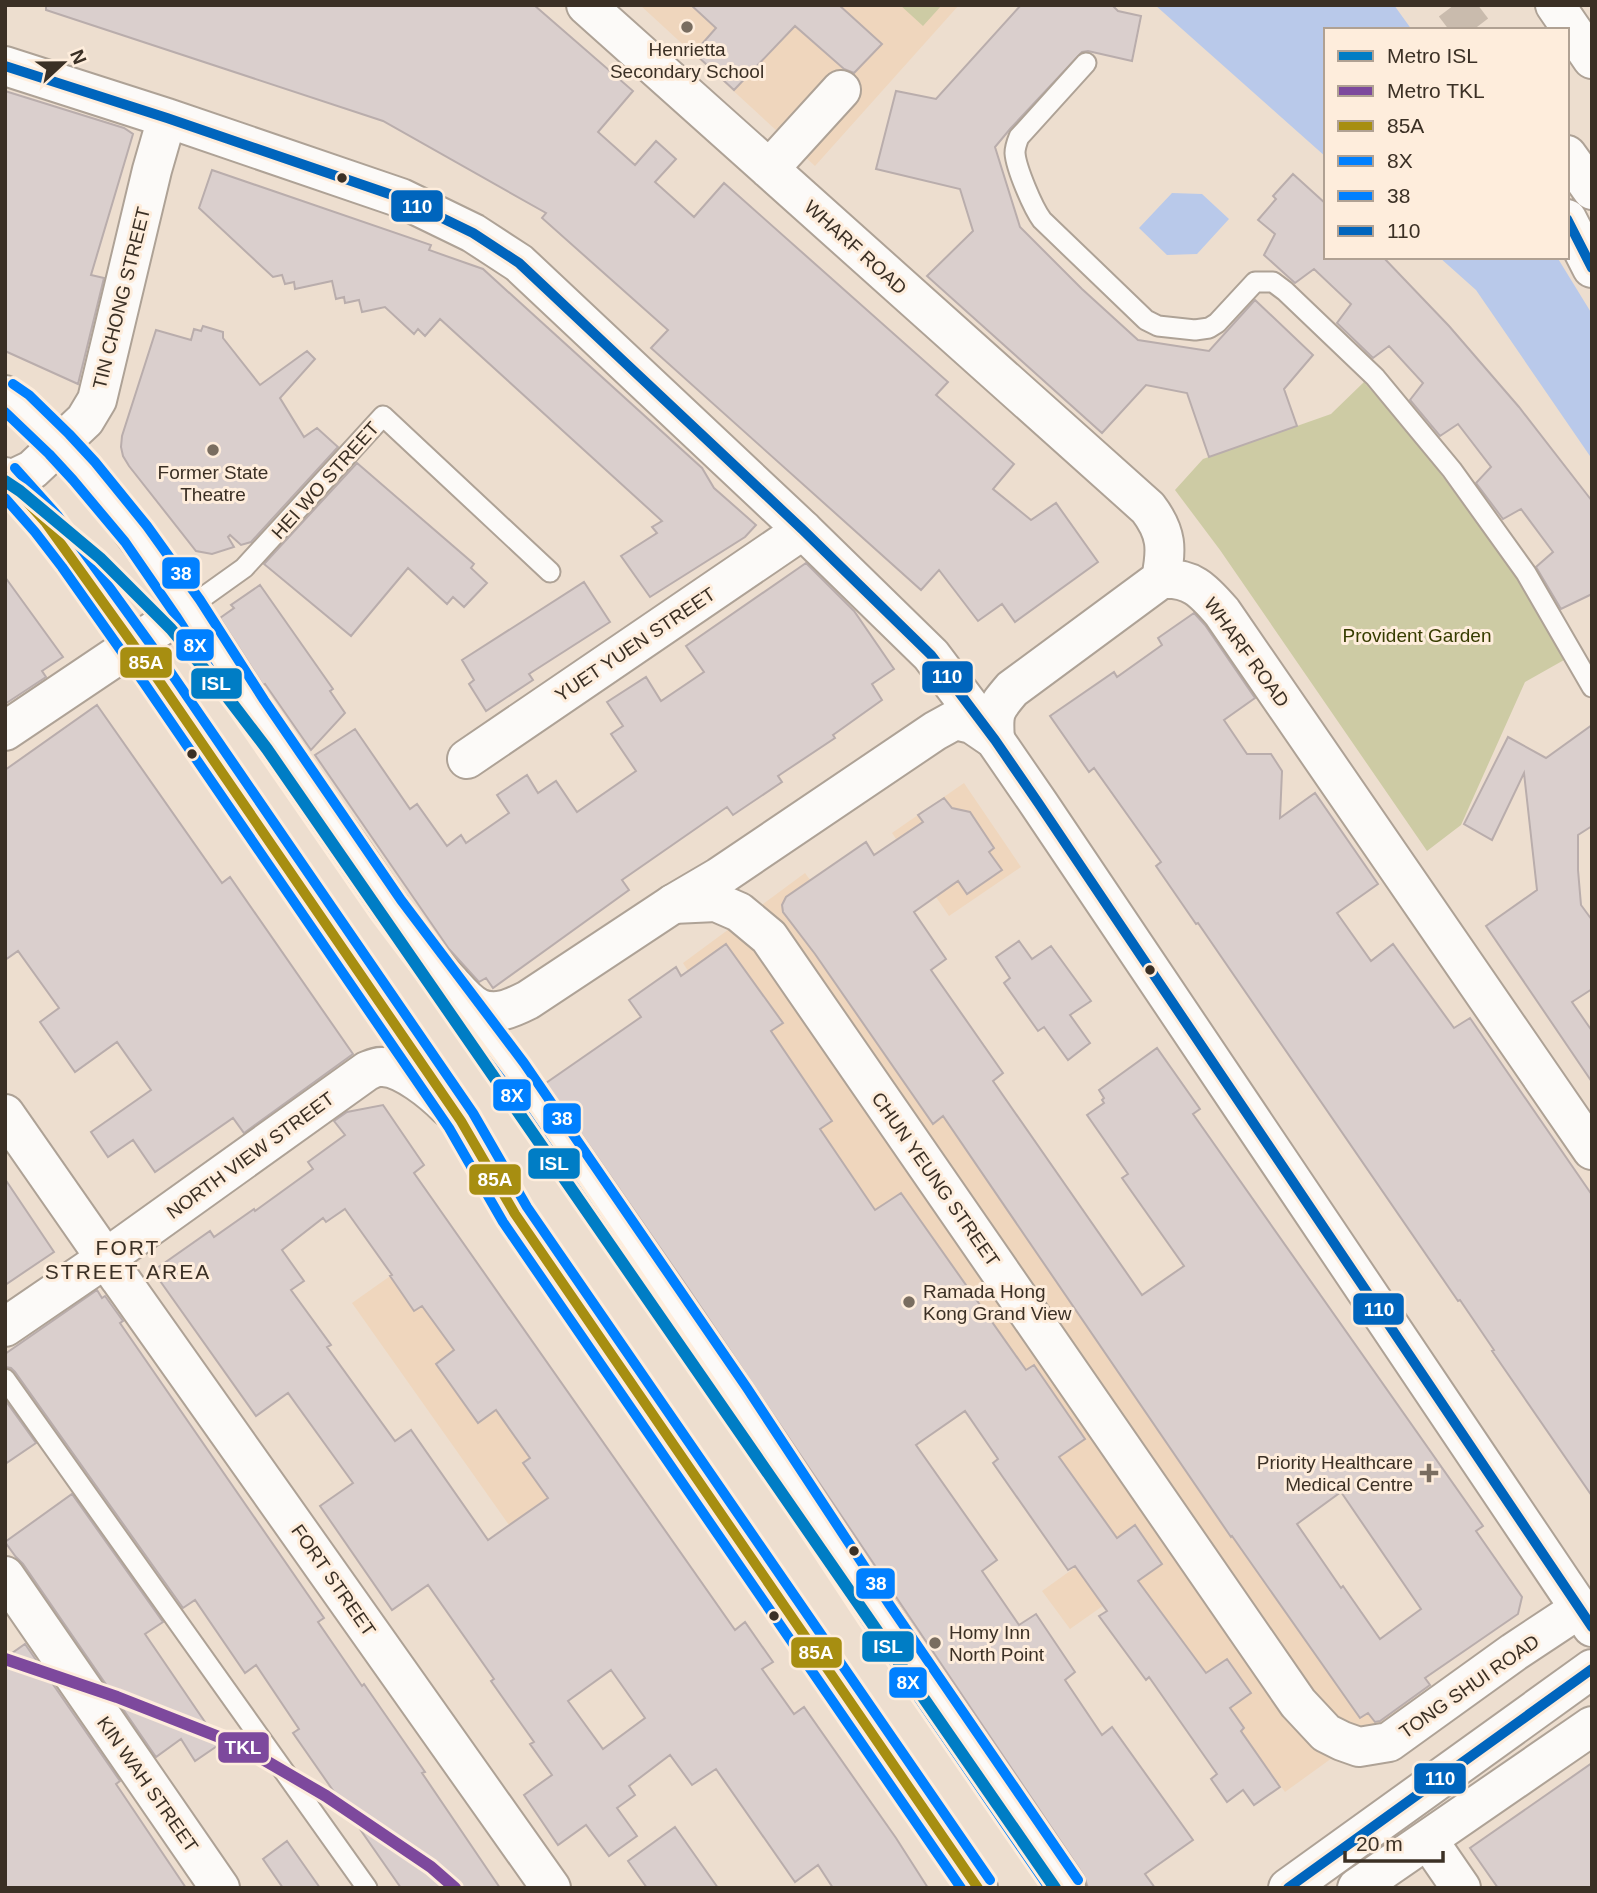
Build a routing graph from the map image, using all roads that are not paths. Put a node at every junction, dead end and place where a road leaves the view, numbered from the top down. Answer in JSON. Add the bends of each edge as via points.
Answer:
{"nodes":[{"id":1,"x":586,"y":5,"type":"edge"},
{"id":2,"x":1555,"y":5,"type":"edge"},
{"id":3,"x":1592,"y":59,"type":"edge"},
{"id":4,"x":1086,"y":63,"type":"dead end"},
{"id":5,"x":5,"y":66,"type":"edge"},
{"id":6,"x":841,"y":90,"type":"dead end"},
{"id":7,"x":167,"y":118,"type":"junction"},
{"id":8,"x":1569,"y":158,"type":"edge"},
{"id":9,"x":769,"y":169,"type":"junction"},
{"id":10,"x":1592,"y":190,"type":"edge"},
{"id":11,"x":1569,"y":223,"type":"edge"},
{"id":12,"x":1592,"y":268,"type":"edge"},
{"id":13,"x":5,"y":396,"type":"edge"},
{"id":14,"x":59,"y":444,"type":"junction"},
{"id":15,"x":7,"y":479,"type":"edge"},
{"id":16,"x":803,"y":530,"type":"junction"},
{"id":17,"x":550,"y":572,"type":"dead end"},
{"id":18,"x":1161,"y":579,"type":"junction"},
{"id":19,"x":188,"y":608,"type":"junction"},
{"id":20,"x":135,"y":645,"type":"junction"},
{"id":21,"x":1592,"y":687,"type":"edge"},
{"id":22,"x":5,"y":731,"type":"edge"},
{"id":23,"x":995,"y":740,"type":"junction"},
{"id":24,"x":467,"y":759,"type":"dead end"},
{"id":25,"x":673,"y":904,"type":"junction"},
{"id":26,"x":436,"y":968,"type":"junction"},
{"id":27,"x":5,"y":1114,"type":"edge"},
{"id":28,"x":461,"y":1121,"type":"junction"},
{"id":29,"x":1592,"y":1150,"type":"edge"},
{"id":30,"x":111,"y":1266,"type":"junction"},
{"id":31,"x":143,"y":1311,"type":"dead end"},
{"id":32,"x":5,"y":1327,"type":"edge"},
{"id":33,"x":5,"y":1379,"type":"edge"},
{"id":34,"x":5,"y":1576,"type":"edge"},
{"id":35,"x":1588,"y":1615,"type":"edge"},
{"id":36,"x":1592,"y":1669,"type":"edge"},
{"id":37,"x":1592,"y":1726,"type":"edge"},
{"id":38,"x":1342,"y":1741,"type":"joint"},
{"id":39,"x":1428,"y":1840,"type":"junction"},
{"id":40,"x":220,"y":1888,"type":"edge"},
{"id":41,"x":367,"y":1888,"type":"edge"},
{"id":42,"x":551,"y":1888,"type":"edge"},
{"id":43,"x":978,"y":1888,"type":"edge"},
{"id":44,"x":1066,"y":1888,"type":"edge"},
{"id":45,"x":1288,"y":1888,"type":"edge"},
{"id":46,"x":1357,"y":1888,"type":"edge"},
{"id":47,"x":1461,"y":1888,"type":"edge"}],
"edges":[{"from":1,"to":9,"type":"main road","name":"WHARF ROAD"},
{"from":2,"to":3,"type":"main road"},
{"from":4,"to":21,"type":"lane","via":[[1015,146],[1034,211],[1146,320],[1158,326],[1209,328],[1255,282],[1273,282],[1285,291],[1375,377],[1452,470],[1526,573]]},
{"from":5,"to":7,"type":"main road"},
{"from":6,"to":9,"type":"main road"},
{"from":7,"to":14,"type":"main road","name":"TIN CHONG STREET","via":[[97,400],[85,420]]},
{"from":7,"to":16,"type":"main road","via":[[401,198],[473,233],[519,263]]},
{"from":8,"to":10,"type":"main road"},
{"from":9,"to":18,"type":"main road","name":"WHARF ROAD","via":[[1148,508],[1164,535]]},
{"from":11,"to":12,"type":"main road"},
{"from":13,"to":14,"type":"main road"},
{"from":14,"to":15,"type":"main road","name":"TIN CHONG STREET","via":[[33,470]]},
{"from":14,"to":19,"type":"main road","via":[[136,534]]},
{"from":15,"to":20,"type":"main road","via":[[46,523]]},
{"from":16,"to":23,"type":"main road","via":[[931,655]]},
{"from":16,"to":24,"type":"main road","name":"YUET YUEN STREET"},
{"from":17,"to":19,"type":"lane","name":"HEI WO STREET","via":[[383,416],[244,568]]},
{"from":18,"to":23,"type":"main road","via":[[1012,688],[995,708]]},
{"from":18,"to":29,"type":"main road","name":"WHARF ROAD","via":[[1190,583],[1222,611]]},
{"from":19,"to":20,"type":"main road"},
{"from":19,"to":26,"type":"main road","via":[[251,708]]},
{"from":20,"to":22,"type":"main road"},
{"from":20,"to":28,"type":"main road"},
{"from":23,"to":25,"type":"main road","via":[[972,724],[955,720]]},
{"from":23,"to":35,"type":"main road"},
{"from":25,"to":26,"type":"main road","via":[[510,1009],[491,1012],[477,1007]]},
{"from":25,"to":38,"type":"main road","name":"CHUN YEUNG STREET","via":[[716,902],[739,912],[769,937],[1298,1703],[1326,1733]]},
{"from":26,"to":44,"type":"main road","via":[[736,1396]]},
{"from":27,"to":30,"type":"main road","name":"FORT STREET"},
{"from":28,"to":30,"type":"main road","name":"NORTH VIEW STREET","via":[[412,1077],[384,1066],[367,1071]]},
{"from":28,"to":43,"type":"main road","via":[[515,1214]]},
{"from":30,"to":31,"type":"main road","name":"FORT STREET"},
{"from":30,"to":32,"type":"main road","name":"NORTH VIEW STREET"},
{"from":30,"to":42,"type":"main road","name":"FORT STREET"},
{"from":33,"to":41,"type":"lane"},
{"from":34,"to":40,"type":"main road","name":"KIN WAH STREET"},
{"from":35,"to":38,"type":"main road","name":"TONG SHUI ROAD","via":[[1514,1652],[1389,1742],[1359,1747]]},
{"from":36,"to":45,"type":"main road"},
{"from":37,"to":39,"type":"main road"},
{"from":39,"to":46,"type":"main road"},
{"from":39,"to":47,"type":"main road"}]}
